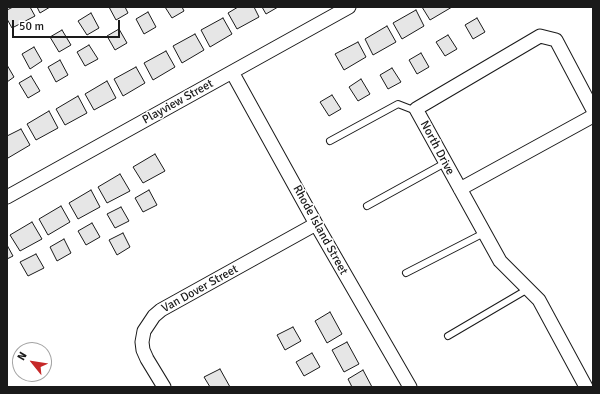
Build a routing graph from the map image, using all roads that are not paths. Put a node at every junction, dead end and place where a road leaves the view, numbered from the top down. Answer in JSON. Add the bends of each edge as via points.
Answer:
{"nodes":[{"id":1,"x":349,"y":7,"type":"edge"},
{"id":2,"x":232,"y":72,"type":"junction"},
{"id":3,"x":593,"y":110,"type":"edge"},
{"id":4,"x":418,"y":111,"type":"junction"},
{"id":5,"x":593,"y":116,"type":"edge"},
{"id":6,"x":330,"y":141,"type":"dead end"},
{"id":7,"x":445,"y":162,"type":"junction"},
{"id":8,"x":460,"y":189,"type":"junction"},
{"id":9,"x":7,"y":197,"type":"edge"},
{"id":10,"x":367,"y":206,"type":"dead end"},
{"id":11,"x":316,"y":224,"type":"junction"},
{"id":12,"x":484,"y":233,"type":"junction"},
{"id":13,"x":406,"y":273,"type":"dead end"},
{"id":14,"x":528,"y":289,"type":"junction"},
{"id":15,"x":448,"y":336,"type":"dead end"},
{"id":16,"x":164,"y":387,"type":"edge"},
{"id":17,"x":410,"y":387,"type":"edge"},
{"id":18,"x":586,"y":387,"type":"edge"}],
"edges":[{"from":1,"to":2,"type":"street","name":"Playview Street"},
{"from":2,"to":9,"type":"street","name":"Playview Street"},
{"from":2,"to":11,"type":"street","name":"Rhode Island Street"},
{"from":3,"to":4,"type":"street","name":"North Drive","via":[[556,40],[540,36],[416,109]]},
{"from":4,"to":6,"type":"lane","via":[[398,104]]},
{"from":4,"to":7,"type":"street","name":"North Drive"},
{"from":5,"to":8,"type":"street"},
{"from":7,"to":8,"type":"street","name":"North Drive"},
{"from":7,"to":10,"type":"lane"},
{"from":8,"to":12,"type":"street","name":"North Drive"},
{"from":11,"to":16,"type":"street","name":"Van Dover Street","via":[[154,316],[144,331],[143,350]]},
{"from":11,"to":17,"type":"street","name":"Rhode Island Street"},
{"from":12,"to":13,"type":"lane"},
{"from":12,"to":14,"type":"street","name":"North Drive","via":[[500,262]]},
{"from":14,"to":15,"type":"lane"},
{"from":14,"to":18,"type":"street","name":"North Drive","via":[[539,300]]}]}
